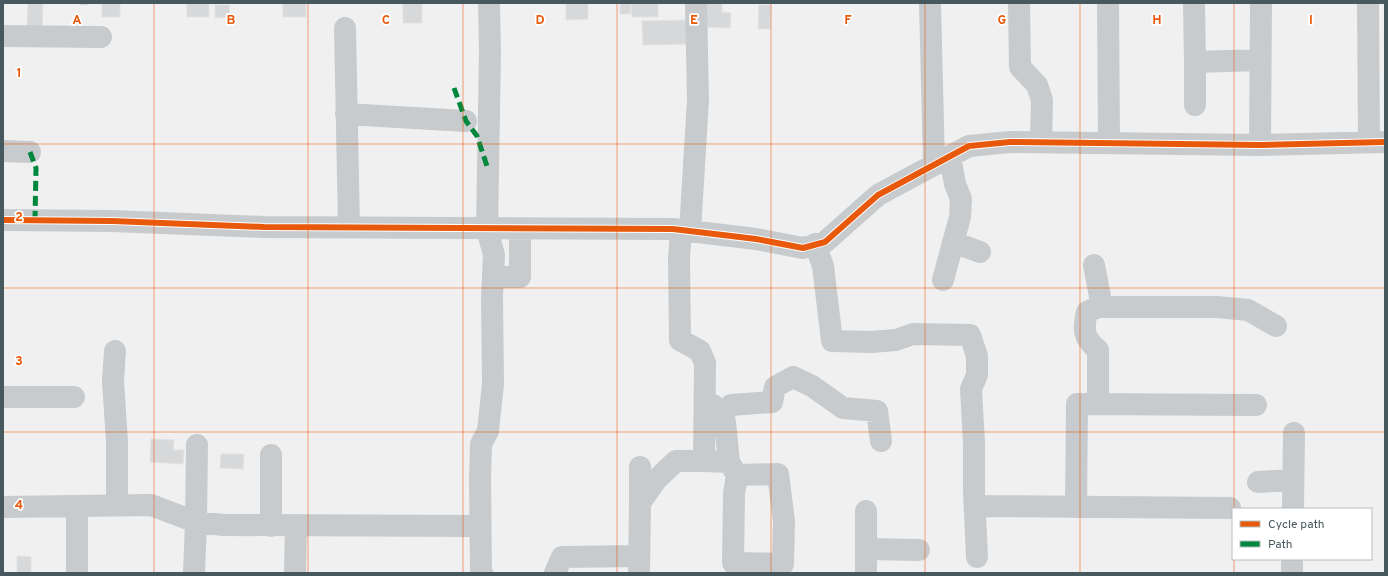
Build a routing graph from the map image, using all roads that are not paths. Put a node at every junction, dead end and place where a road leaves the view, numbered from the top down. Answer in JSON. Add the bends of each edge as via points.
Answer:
{"nodes":[{"id":1,"x":489,"y":3,"type":"edge"},
{"id":2,"x":696,"y":3,"type":"edge"},
{"id":3,"x":930,"y":3,"type":"edge"},
{"id":4,"x":1019,"y":3,"type":"edge"},
{"id":5,"x":1108,"y":3,"type":"edge"},
{"id":6,"x":1194,"y":3,"type":"edge"},
{"id":7,"x":1261,"y":3,"type":"edge"},
{"id":8,"x":1368,"y":3,"type":"edge"},
{"id":9,"x":345,"y":28,"type":"dead end"},
{"id":10,"x":3,"y":36,"type":"edge"},
{"id":11,"x":101,"y":37,"type":"dead end"},
{"id":12,"x":1260,"y":60,"type":"junction"},
{"id":13,"x":1195,"y":62,"type":"junction"},
{"id":14,"x":1195,"y":105,"type":"dead end"},
{"id":15,"x":346,"y":114,"type":"junction"},
{"id":16,"x":466,"y":121,"type":"dead end"},
{"id":17,"x":1042,"y":142,"type":"junction"},
{"id":18,"x":1377,"y":142,"type":"edge"},
{"id":19,"x":1110,"y":143,"type":"junction"},
{"id":20,"x":1260,"y":145,"type":"junction"},
{"id":21,"x":3,"y":151,"type":"edge"},
{"id":22,"x":30,"y":152,"type":"dead end"},
{"id":23,"x":942,"y":160,"type":"junction"},
{"id":24,"x":3,"y":220,"type":"edge"},
{"id":25,"x":349,"y":227,"type":"junction"},
{"id":26,"x":487,"y":229,"type":"junction"},
{"id":27,"x":520,"y":229,"type":"junction"},
{"id":28,"x":685,"y":230,"type":"junction"},
{"id":29,"x":953,"y":242,"type":"junction"},
{"id":30,"x":815,"y":244,"type":"junction"},
{"id":31,"x":980,"y":252,"type":"dead end"},
{"id":32,"x":1094,"y":265,"type":"dead end"},
{"id":33,"x":493,"y":277,"type":"junction"},
{"id":34,"x":943,"y":280,"type":"dead end"},
{"id":35,"x":1102,"y":307,"type":"junction"},
{"id":36,"x":1276,"y":326,"type":"dead end"},
{"id":37,"x":115,"y":351,"type":"dead end"},
{"id":38,"x":705,"y":392,"type":"junction"},
{"id":39,"x":3,"y":397,"type":"edge"},
{"id":40,"x":74,"y":397,"type":"dead end"},
{"id":41,"x":1098,"y":404,"type":"junction"},
{"id":42,"x":1256,"y":405,"type":"dead end"},
{"id":43,"x":721,"y":416,"type":"junction"},
{"id":44,"x":1294,"y":433,"type":"dead end"},
{"id":45,"x":881,"y":440,"type":"dead end"},
{"id":46,"x":197,"y":445,"type":"dead end"},
{"id":47,"x":271,"y":454,"type":"dead end"},
{"id":48,"x":704,"y":461,"type":"junction"},
{"id":49,"x":640,"y":467,"type":"dead end"},
{"id":50,"x":1293,"y":480,"type":"junction"},
{"id":51,"x":1258,"y":482,"type":"dead end"},
{"id":52,"x":640,"y":503,"type":"junction"},
{"id":53,"x":3,"y":506,"type":"edge"},
{"id":54,"x":77,"y":506,"type":"junction"},
{"id":55,"x":117,"y":506,"type":"junction"},
{"id":56,"x":974,"y":506,"type":"junction"},
{"id":57,"x":1076,"y":507,"type":"junction"},
{"id":58,"x":1230,"y":508,"type":"dead end"},
{"id":59,"x":1293,"y":508,"type":"edge"},
{"id":60,"x":866,"y":511,"type":"dead end"},
{"id":61,"x":196,"y":522,"type":"junction"},
{"id":62,"x":296,"y":525,"type":"junction"},
{"id":63,"x":272,"y":526,"type":"junction"},
{"id":64,"x":480,"y":526,"type":"junction"},
{"id":65,"x":866,"y":549,"type":"junction"},
{"id":66,"x":919,"y":550,"type":"dead end"},
{"id":67,"x":977,"y":557,"type":"dead end"},
{"id":68,"x":1292,"y":560,"type":"edge"},
{"id":69,"x":639,"y":564,"type":"edge"},
{"id":70,"x":77,"y":573,"type":"edge"},
{"id":71,"x":194,"y":573,"type":"edge"},
{"id":72,"x":295,"y":573,"type":"edge"},
{"id":73,"x":482,"y":573,"type":"edge"},
{"id":74,"x":555,"y":573,"type":"edge"},
{"id":75,"x":866,"y":573,"type":"edge"},
{"id":76,"x":1292,"y":573,"type":"edge"}],
"edges":[{"from":1,"to":26,"type":"street"},
{"from":2,"to":28,"type":"street","via":[[698,100]]},
{"from":3,"to":23,"type":"street"},
{"from":4,"to":17,"type":"street","via":[[1020,67],[1036,85],[1042,100]]},
{"from":5,"to":19,"type":"street"},
{"from":6,"to":13,"type":"street"},
{"from":7,"to":12,"type":"street"},
{"from":8,"to":18,"type":"street"},
{"from":9,"to":15,"type":"street"},
{"from":10,"to":11,"type":"street"},
{"from":12,"to":13,"type":"street"},
{"from":12,"to":20,"type":"street"},
{"from":13,"to":14,"type":"street"},
{"from":15,"to":16,"type":"street"},
{"from":15,"to":25,"type":"street"},
{"from":17,"to":19,"type":"street"},
{"from":17,"to":23,"type":"street","via":[[969,146]]},
{"from":18,"to":20,"type":"street"},
{"from":19,"to":20,"type":"street"},
{"from":21,"to":22,"type":"street"},
{"from":23,"to":29,"type":"street","via":[[961,198],[960,217]]},
{"from":23,"to":30,"type":"street","via":[[878,195],[825,242]]},
{"from":24,"to":25,"type":"street"},
{"from":25,"to":26,"type":"street"},
{"from":26,"to":27,"type":"street"},
{"from":26,"to":33,"type":"street","via":[[494,255]]},
{"from":27,"to":28,"type":"street"},
{"from":27,"to":33,"type":"street","via":[[520,277]]},
{"from":28,"to":30,"type":"street","via":[[803,248]]},
{"from":28,"to":38,"type":"street","via":[[679,259],[680,340],[700,351],[705,363]]},
{"from":29,"to":31,"type":"street"},
{"from":29,"to":34,"type":"street"},
{"from":30,"to":56,"type":"street","via":[[823,266],[832,341],[896,340],[913,334],[970,335],[978,356],[977,375],[971,389]]},
{"from":32,"to":35,"type":"street"},
{"from":33,"to":64,"type":"street","via":[[493,384],[488,431],[481,444]]},
{"from":35,"to":36,"type":"street","via":[[1217,307],[1248,310]]},
{"from":35,"to":41,"type":"street","via":[[1087,312],[1084,325],[1086,337],[1098,350]]},
{"from":37,"to":55,"type":"street","via":[[113,381],[117,442]]},
{"from":38,"to":43,"type":"street"},
{"from":38,"to":48,"type":"street"},
{"from":39,"to":40,"type":"street"},
{"from":41,"to":42,"type":"street"},
{"from":41,"to":57,"type":"street","via":[[1077,404]]},
{"from":43,"to":45,"type":"street","via":[[731,405],[772,402],[775,388],[793,377],[812,386],[843,408],[877,411]]},
{"from":43,"to":48,"type":"street","via":[[725,422],[733,469]]},
{"from":44,"to":50,"type":"street"},
{"from":46,"to":61,"type":"street"},
{"from":47,"to":63,"type":"street"},
{"from":48,"to":52,"type":"street","via":[[676,461]]},
{"from":49,"to":52,"type":"street"},
{"from":50,"to":51,"type":"street"},
{"from":50,"to":59,"type":"street"},
{"from":52,"to":69,"type":"street"},
{"from":53,"to":54,"type":"street"},
{"from":54,"to":55,"type":"street"},
{"from":54,"to":70,"type":"street"},
{"from":55,"to":61,"type":"street","via":[[151,505]]},
{"from":56,"to":57,"type":"street"},
{"from":56,"to":67,"type":"street"},
{"from":57,"to":58,"type":"street"},
{"from":60,"to":65,"type":"street"},
{"from":61,"to":63,"type":"street"},
{"from":61,"to":71,"type":"street"},
{"from":62,"to":63,"type":"street"},
{"from":62,"to":64,"type":"street"},
{"from":62,"to":72,"type":"street"},
{"from":64,"to":73,"type":"street"},
{"from":65,"to":66,"type":"street"},
{"from":65,"to":75,"type":"street"},
{"from":68,"to":76,"type":"street"},
{"from":69,"to":74,"type":"street","via":[[562,557]]}]}
